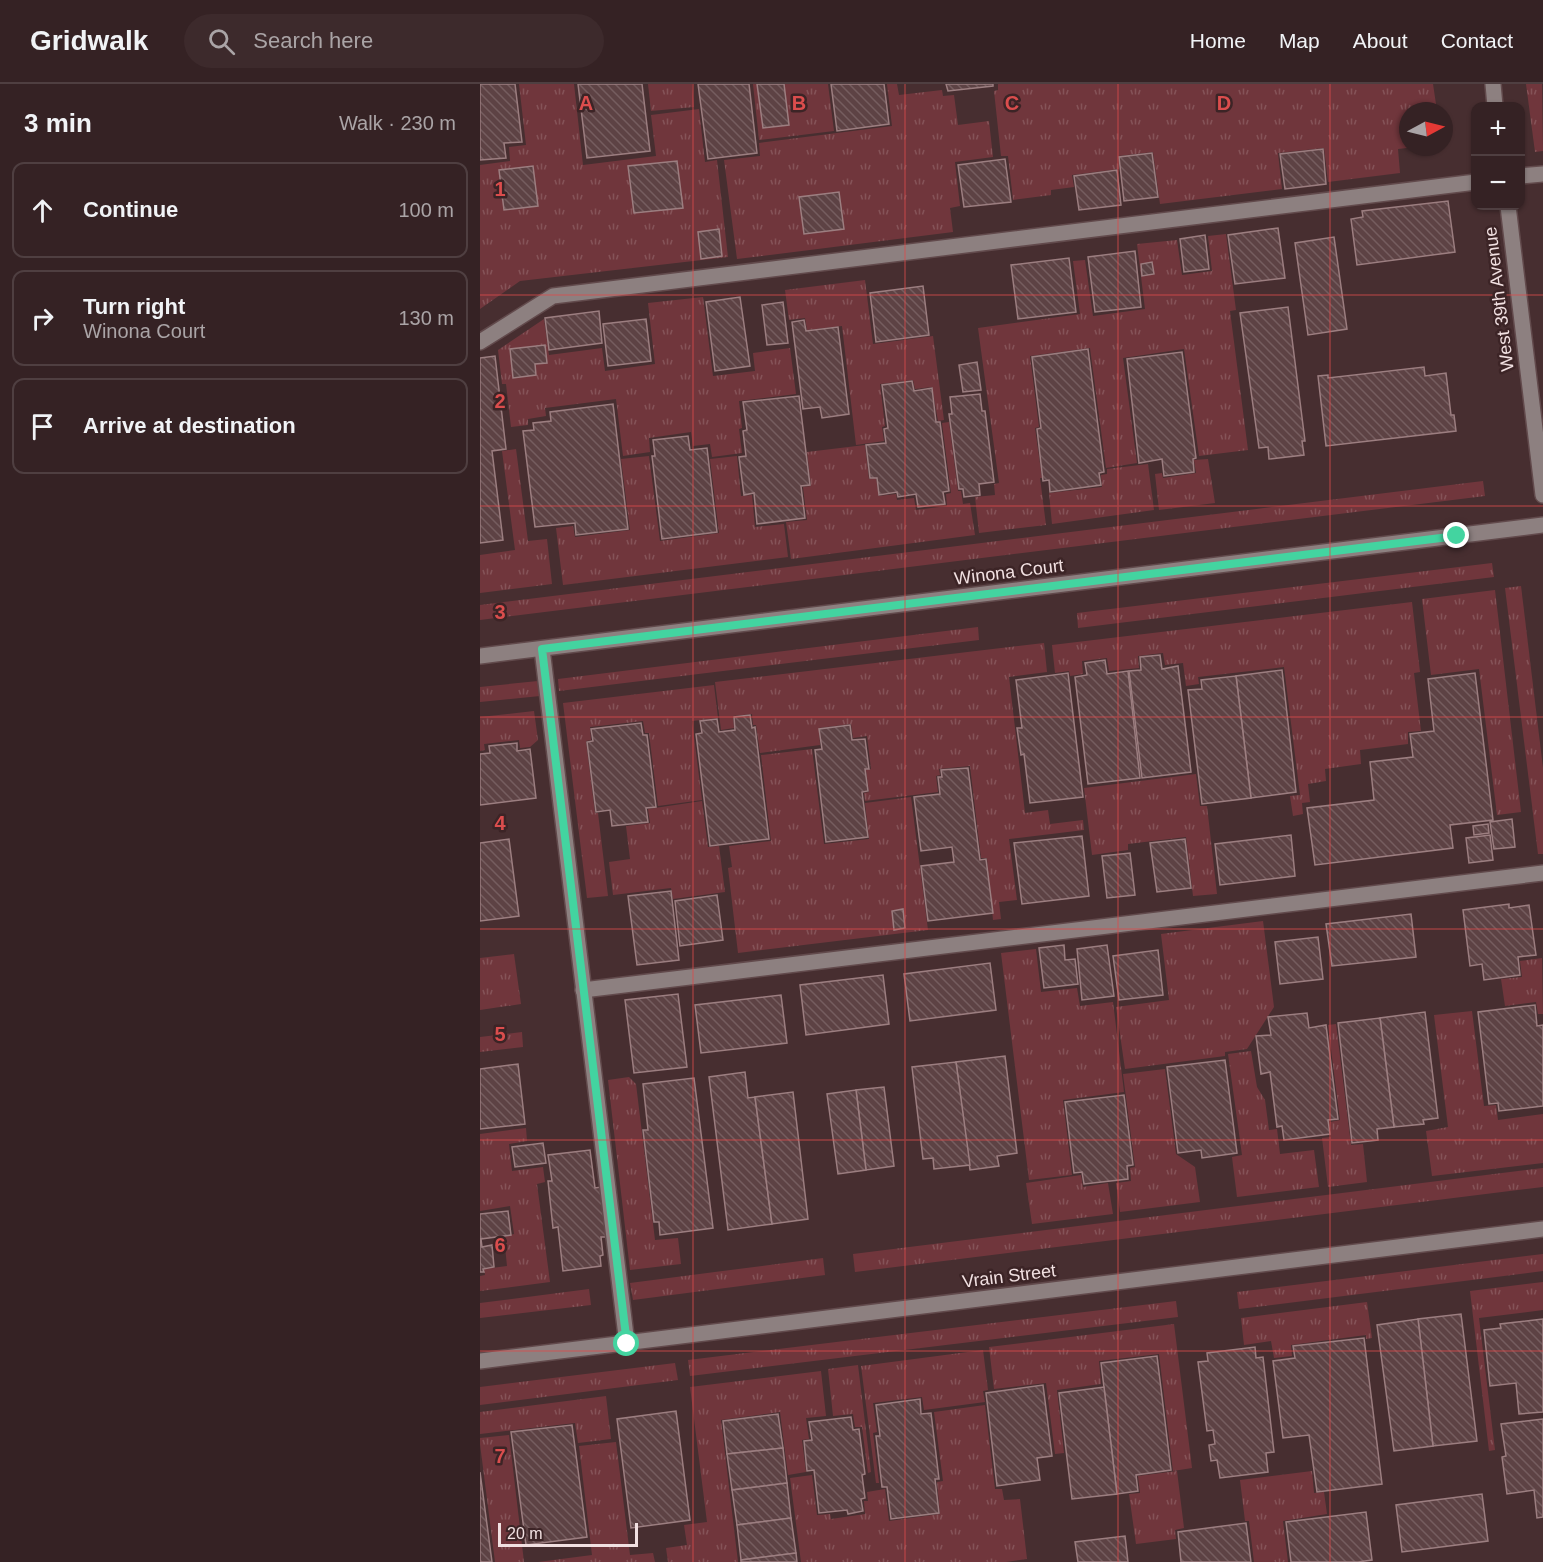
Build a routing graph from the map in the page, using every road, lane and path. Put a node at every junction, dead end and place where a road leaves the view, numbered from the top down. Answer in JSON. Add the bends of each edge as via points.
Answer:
{"nodes":[{"id":1,"x":1493,"y":84,"type":"edge"},
{"id":2,"x":1495,"y":102,"type":"edge"},
{"id":3,"x":1543,"y":174,"type":"edge"},
{"id":4,"x":1525,"y":176,"type":"edge"},
{"id":5,"x":1471,"y":183,"type":"edge"},
{"id":6,"x":1508,"y":210,"type":"edge"},
{"id":7,"x":480,"y":342,"type":"edge"},
{"id":8,"x":1543,"y":495,"type":"edge"},
{"id":9,"x":1543,"y":525,"type":"edge"},
{"id":10,"x":542,"y":649,"type":"junction"},
{"id":11,"x":480,"y":656,"type":"edge"},
{"id":12,"x":1543,"y":873,"type":"edge"},
{"id":13,"x":584,"y":990,"type":"junction"},
{"id":14,"x":1543,"y":1229,"type":"edge"},
{"id":15,"x":627,"y":1344,"type":"junction"},
{"id":16,"x":480,"y":1362,"type":"edge"}],
"edges":[{"from":1,"to":2,"type":"street"},
{"from":3,"to":4,"type":"street"},
{"from":5,"to":7,"type":"street","via":[[553,296]]},
{"from":6,"to":8,"type":"street","name":"West 39th Avenue"},
{"from":9,"to":10,"type":"street","name":"Winona Court"},
{"from":10,"to":11,"type":"street","name":"Winona Court"},
{"from":10,"to":13,"type":"street"},
{"from":12,"to":13,"type":"street"},
{"from":13,"to":15,"type":"street"},
{"from":14,"to":15,"type":"street","name":"Vrain Street"},
{"from":15,"to":16,"type":"street","name":"Vrain Street"}]}
